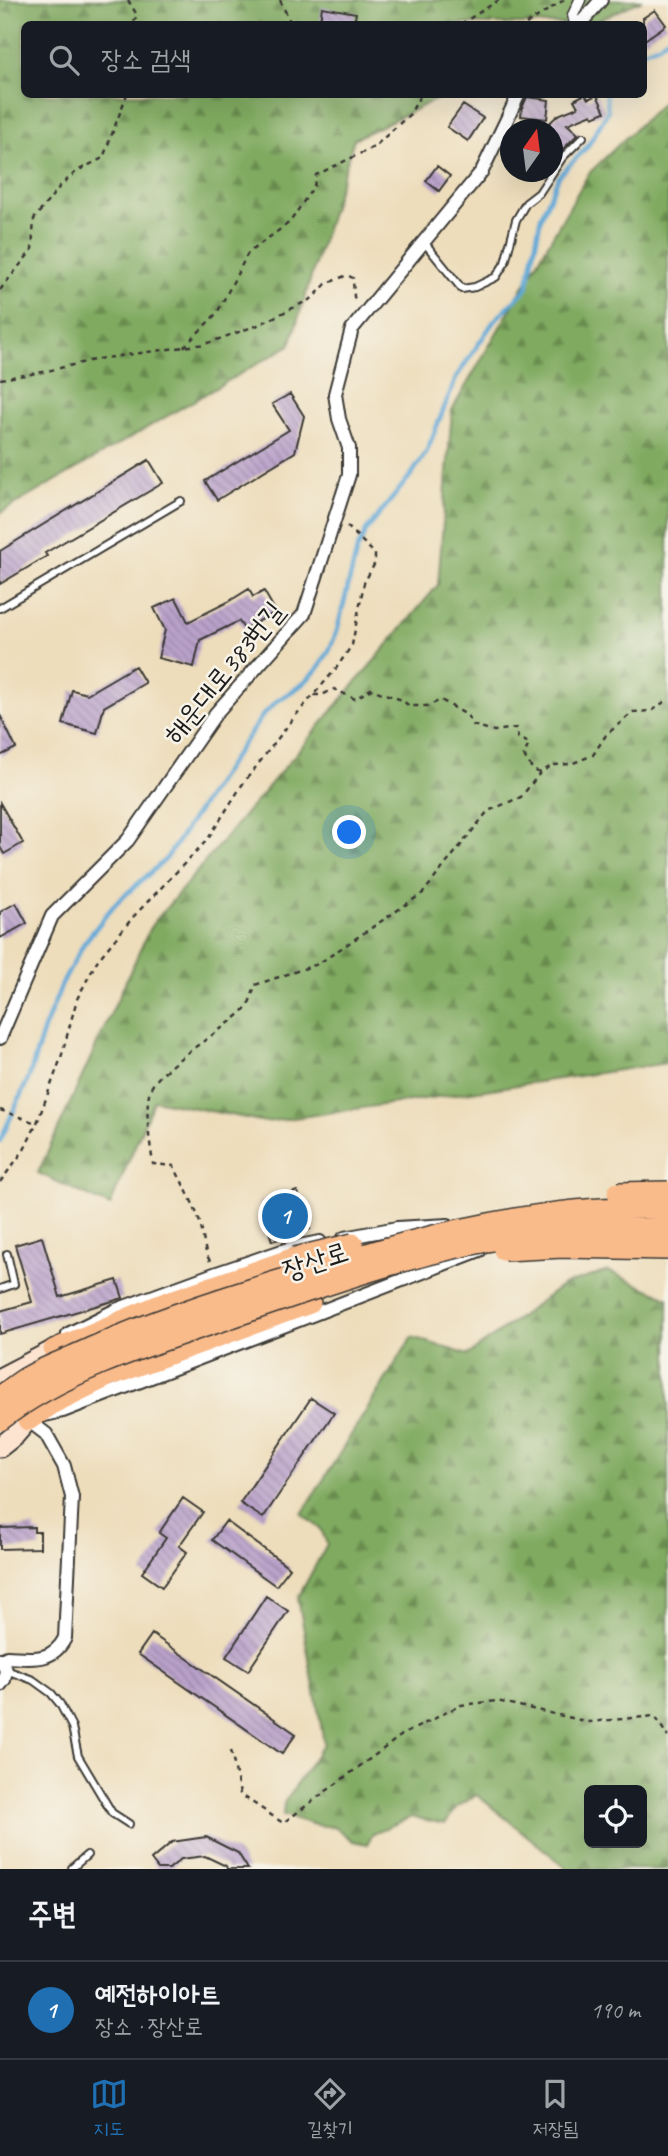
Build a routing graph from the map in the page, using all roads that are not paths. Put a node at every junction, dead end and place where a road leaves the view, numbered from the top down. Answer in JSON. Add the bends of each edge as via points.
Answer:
{"nodes":[{"id":1,"x":579,"y":0,"type":"edge"},
{"id":2,"x":601,"y":0,"type":"edge"},
{"id":3,"x":576,"y":21,"type":"edge"},
{"id":4,"x":580,"y":21,"type":"edge"},
{"id":5,"x":517,"y":98,"type":"edge"},
{"id":6,"x":583,"y":137,"type":"dead end"},
{"id":7,"x":424,"y":242,"type":"junction"},
{"id":8,"x":181,"y":501,"type":"dead end"},
{"id":9,"x":0,"y":608,"type":"edge"},
{"id":10,"x":0,"y":1038,"type":"edge"},
{"id":11,"x":668,"y":1192,"type":"edge"},
{"id":12,"x":668,"y":1199,"type":"edge"},
{"id":13,"x":668,"y":1208,"type":"edge"},
{"id":14,"x":488,"y":1223,"type":"junction"},
{"id":15,"x":668,"y":1229,"type":"edge"},
{"id":16,"x":668,"y":1241,"type":"edge"},
{"id":17,"x":493,"y":1245,"type":"junction"},
{"id":18,"x":668,"y":1249,"type":"edge"},
{"id":19,"x":7,"y":1254,"type":"dead end"},
{"id":20,"x":0,"y":1289,"type":"edge"},
{"id":21,"x":54,"y":1350,"type":"joint"},
{"id":22,"x":0,"y":1370,"type":"edge"},
{"id":23,"x":0,"y":1378,"type":"edge"},
{"id":24,"x":0,"y":1397,"type":"edge"},
{"id":25,"x":0,"y":1406,"type":"edge"},
{"id":26,"x":0,"y":1420,"type":"edge"},
{"id":27,"x":28,"y":1420,"type":"junction"},
{"id":28,"x":0,"y":1447,"type":"edge"},
{"id":29,"x":3,"y":1663,"type":"edge"},
{"id":30,"x":0,"y":1685,"type":"edge"},
{"id":31,"x":129,"y":1824,"type":"dead end"},
{"id":32,"x":87,"y":1855,"type":"dead end"},
{"id":33,"x":73,"y":1869,"type":"edge"}],
"edges":[{"from":1,"to":3,"type":"street","via":[[573,15]]},
{"from":2,"to":4,"type":"street"},
{"from":5,"to":7,"type":"street","name":"해운대로383번길","via":[[482,172]]},
{"from":6,"to":7,"type":"lane","via":[[526,203],[496,277],[462,289]]},
{"from":7,"to":10,"type":"street","name":"해운대로383번길","via":[[352,328],[335,394],[349,448],[349,475],[304,614],[216,713],[128,840],[52,916]]},
{"from":8,"to":9,"type":"lane"},
{"from":11,"to":21,"type":"highway","bridge":true,"via":[[607,1194],[466,1215],[295,1258],[160,1305]]},
{"from":12,"to":14,"type":"street","via":[[606,1200]]},
{"from":13,"to":24,"type":"highway","name":"장산로","bridge":true,"via":[[627,1206],[543,1215],[457,1231],[337,1262],[105,1341],[29,1376]]},
{"from":14,"to":17,"type":"street"},
{"from":14,"to":22,"type":"street","via":[[397,1228],[294,1247],[116,1310]]},
{"from":15,"to":26,"type":"highway","name":"장산로","bridge":true,"via":[[546,1231],[421,1255],[108,1361],[51,1388]]},
{"from":16,"to":17,"type":"street","via":[[610,1238]]},
{"from":17,"to":27,"type":"street","via":[[63,1411]]},
{"from":18,"to":27,"type":"highway","bridge":true,"via":[[501,1250],[421,1267],[106,1377]]},
{"from":19,"to":20,"type":"lane","via":[[14,1284]]},
{"from":21,"to":23,"type":"main road"},
{"from":25,"to":27,"type":"street"},
{"from":27,"to":28,"type":"main road"},
{"from":27,"to":29,"type":"street","via":[[46,1434],[64,1466],[72,1497],[65,1638],[50,1656],[7,1657]]},
{"from":29,"to":30,"type":"street"},
{"from":29,"to":31,"type":"lane","via":[[33,1680],[60,1704],[72,1727],[78,1756],[112,1812]]},
{"from":32,"to":33,"type":"lane"}]}
